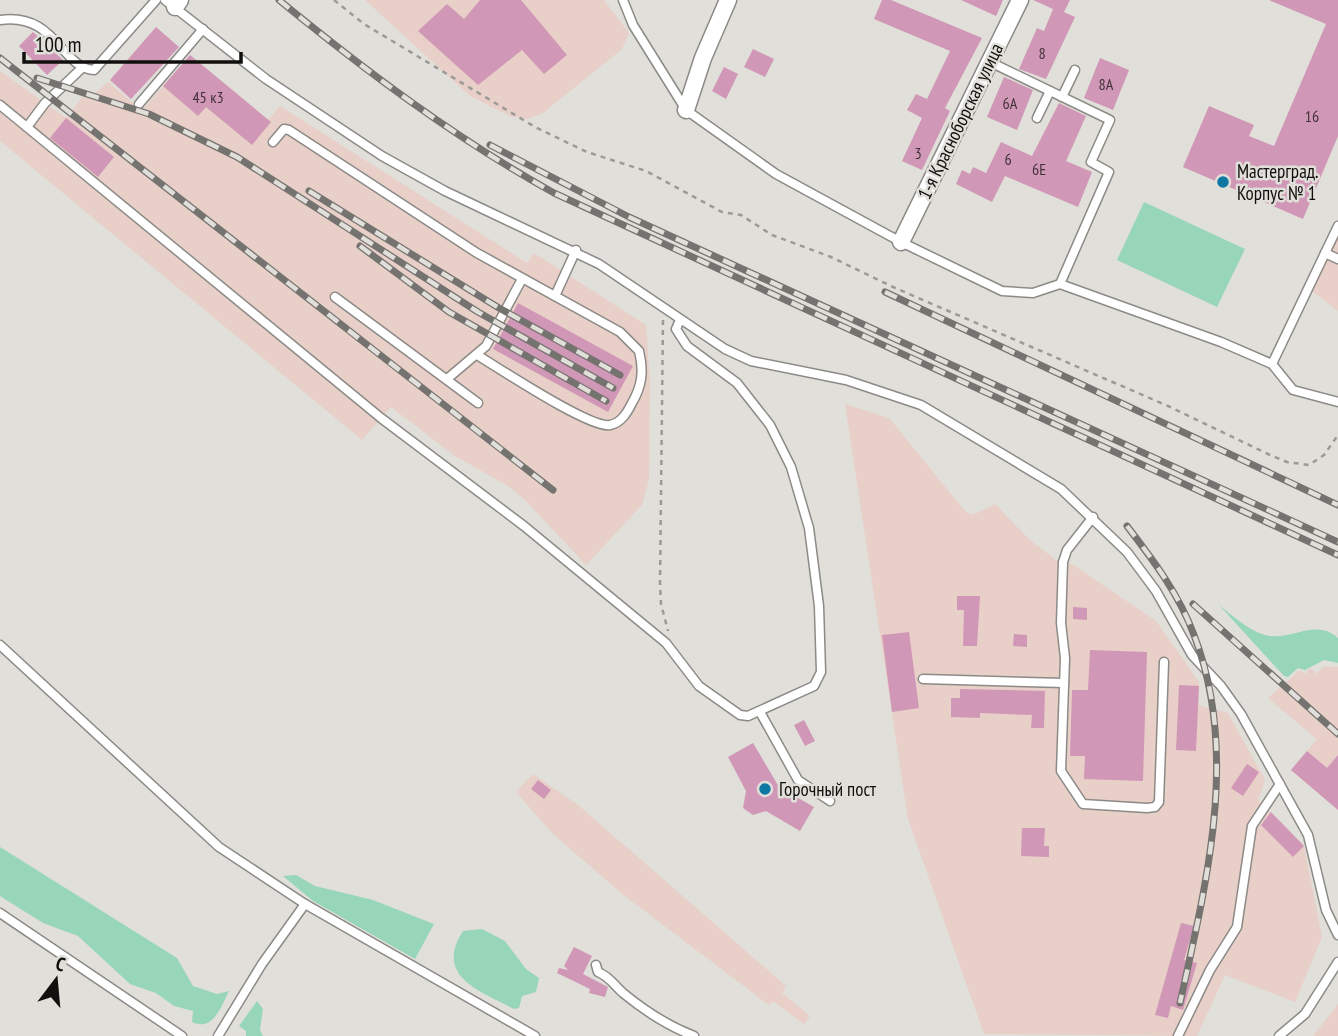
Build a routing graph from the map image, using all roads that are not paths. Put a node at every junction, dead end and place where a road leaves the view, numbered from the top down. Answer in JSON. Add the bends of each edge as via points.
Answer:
{"nodes":[{"id":1,"x":156,"y":0,"type":"edge"},
{"id":2,"x":623,"y":0,"type":"edge"},
{"id":3,"x":725,"y":0,"type":"edge"},
{"id":4,"x":1020,"y":0,"type":"edge"},
{"id":5,"x":173,"y":2,"type":"edge"},
{"id":6,"x":0,"y":20,"type":"edge"},
{"id":7,"x":203,"y":29,"type":"junction"},
{"id":8,"x":990,"y":62,"type":"junction"},
{"id":9,"x":83,"y":67,"type":"junction"},
{"id":10,"x":1075,"y":70,"type":"dead end"},
{"id":11,"x":1050,"y":91,"type":"junction"},
{"id":12,"x":1062,"y":97,"type":"junction"},
{"id":13,"x":139,"y":104,"type":"dead end"},
{"id":14,"x":0,"y":105,"type":"edge"},
{"id":15,"x":686,"y":110,"type":"junction"},
{"id":16,"x":1037,"y":118,"type":"dead end"},
{"id":17,"x":27,"y":127,"type":"junction"},
{"id":18,"x":273,"y":142,"type":"dead end"},
{"id":19,"x":1338,"y":226,"type":"edge"},
{"id":20,"x":901,"y":242,"type":"junction"},
{"id":21,"x":576,"y":250,"type":"junction"},
{"id":22,"x":1325,"y":253,"type":"junction"},
{"id":23,"x":1338,"y":259,"type":"edge"},
{"id":24,"x":523,"y":279,"type":"junction"},
{"id":25,"x":1060,"y":284,"type":"junction"},
{"id":26,"x":555,"y":296,"type":"junction"},
{"id":27,"x":335,"y":297,"type":"dead end"},
{"id":28,"x":680,"y":320,"type":"junction"},
{"id":29,"x":477,"y":355,"type":"junction"},
{"id":30,"x":1272,"y":364,"type":"junction"},
{"id":31,"x":447,"y":379,"type":"junction"},
{"id":32,"x":1338,"y":402,"type":"edge"},
{"id":33,"x":478,"y":403,"type":"dead end"},
{"id":34,"x":1093,"y":517,"type":"junction"},
{"id":35,"x":0,"y":645,"type":"edge"},
{"id":36,"x":1164,"y":662,"type":"dead end"},
{"id":37,"x":923,"y":679,"type":"dead end"},
{"id":38,"x":1064,"y":683,"type":"junction"},
{"id":39,"x":760,"y":712,"type":"junction"},
{"id":40,"x":1280,"y":784,"type":"junction"},
{"id":41,"x":830,"y":801,"type":"dead end"},
{"id":42,"x":305,"y":904,"type":"junction"},
{"id":43,"x":0,"y":913,"type":"edge"},
{"id":44,"x":1338,"y":935,"type":"edge"},
{"id":45,"x":1338,"y":962,"type":"edge"},
{"id":46,"x":596,"y":965,"type":"dead end"},
{"id":47,"x":1284,"y":1035,"type":"edge"},
{"id":48,"x":182,"y":1036,"type":"edge"},
{"id":49,"x":218,"y":1036,"type":"edge"},
{"id":50,"x":535,"y":1036,"type":"edge"},
{"id":51,"x":694,"y":1036,"type":"edge"},
{"id":52,"x":1178,"y":1036,"type":"edge"}],
"edges":[{"from":1,"to":9,"type":"lane","via":[[100,66],[94,70]]},
{"from":2,"to":15,"type":"lane","via":[[633,25]]},
{"from":3,"to":15,"type":"street"},
{"from":4,"to":8,"type":"street","name":"1-я Красноборская улица"},
{"from":5,"to":7,"type":"lane"},
{"from":6,"to":9,"type":"lane","via":[[21,19],[38,25]]},
{"from":7,"to":13,"type":"lane"},
{"from":7,"to":21,"type":"lane","via":[[297,100],[405,169]]},
{"from":8,"to":11,"type":"lane"},
{"from":8,"to":20,"type":"street","name":"1-я Красноборская улица"},
{"from":9,"to":17,"type":"lane"},
{"from":10,"to":12,"type":"lane"},
{"from":11,"to":12,"type":"lane"},
{"from":11,"to":16,"type":"lane"},
{"from":12,"to":25,"type":"lane","via":[[1110,120],[1091,162],[1109,173]]},
{"from":14,"to":17,"type":"lane"},
{"from":15,"to":20,"type":"lane","via":[[776,174]]},
{"from":17,"to":39,"type":"lane","via":[[381,418],[524,526],[676,654],[699,686],[740,715]]},
{"from":18,"to":24,"type":"lane","via":[[284,129],[289,130]]},
{"from":19,"to":22,"type":"lane"},
{"from":20,"to":25,"type":"lane","via":[[1002,292],[1033,293]]},
{"from":21,"to":26,"type":"lane"},
{"from":21,"to":28,"type":"lane","via":[[626,279]]},
{"from":22,"to":23,"type":"lane"},
{"from":22,"to":30,"type":"lane"},
{"from":24,"to":26,"type":"lane"},
{"from":24,"to":29,"type":"lane"},
{"from":25,"to":30,"type":"lane"},
{"from":26,"to":29,"type":"lane","via":[[620,332],[639,351],[639,390],[620,420],[606,426],[584,418]]},
{"from":27,"to":31,"type":"lane"},
{"from":28,"to":34,"type":"lane","via":[[751,361],[846,380],[921,405],[1039,474]]},
{"from":28,"to":39,"type":"lane","via":[[676,330],[681,341],[737,383],[770,425],[791,467],[809,528],[821,672],[814,686]]},
{"from":29,"to":31,"type":"lane"},
{"from":30,"to":32,"type":"lane","via":[[1293,390]]},
{"from":31,"to":33,"type":"lane"},
{"from":34,"to":38,"type":"lane","via":[[1063,562]]},
{"from":34,"to":40,"type":"lane","via":[[1127,552],[1192,655],[1231,699]]},
{"from":35,"to":42,"type":"lane","via":[[219,847]]},
{"from":36,"to":38,"type":"lane","via":[[1160,795],[1155,807],[1091,806],[1075,796],[1061,771]]},
{"from":37,"to":38,"type":"lane"},
{"from":39,"to":41,"type":"lane","via":[[798,780]]},
{"from":40,"to":44,"type":"lane","via":[[1313,847],[1326,910]]},
{"from":40,"to":52,"type":"lane","via":[[1251,825],[1237,927]]},
{"from":42,"to":49,"type":"lane"},
{"from":42,"to":50,"type":"lane"},
{"from":43,"to":48,"type":"lane"},
{"from":45,"to":47,"type":"lane","via":[[1305,1014]]},
{"from":46,"to":51,"type":"lane","via":[[598,972],[660,1020]]}]}
